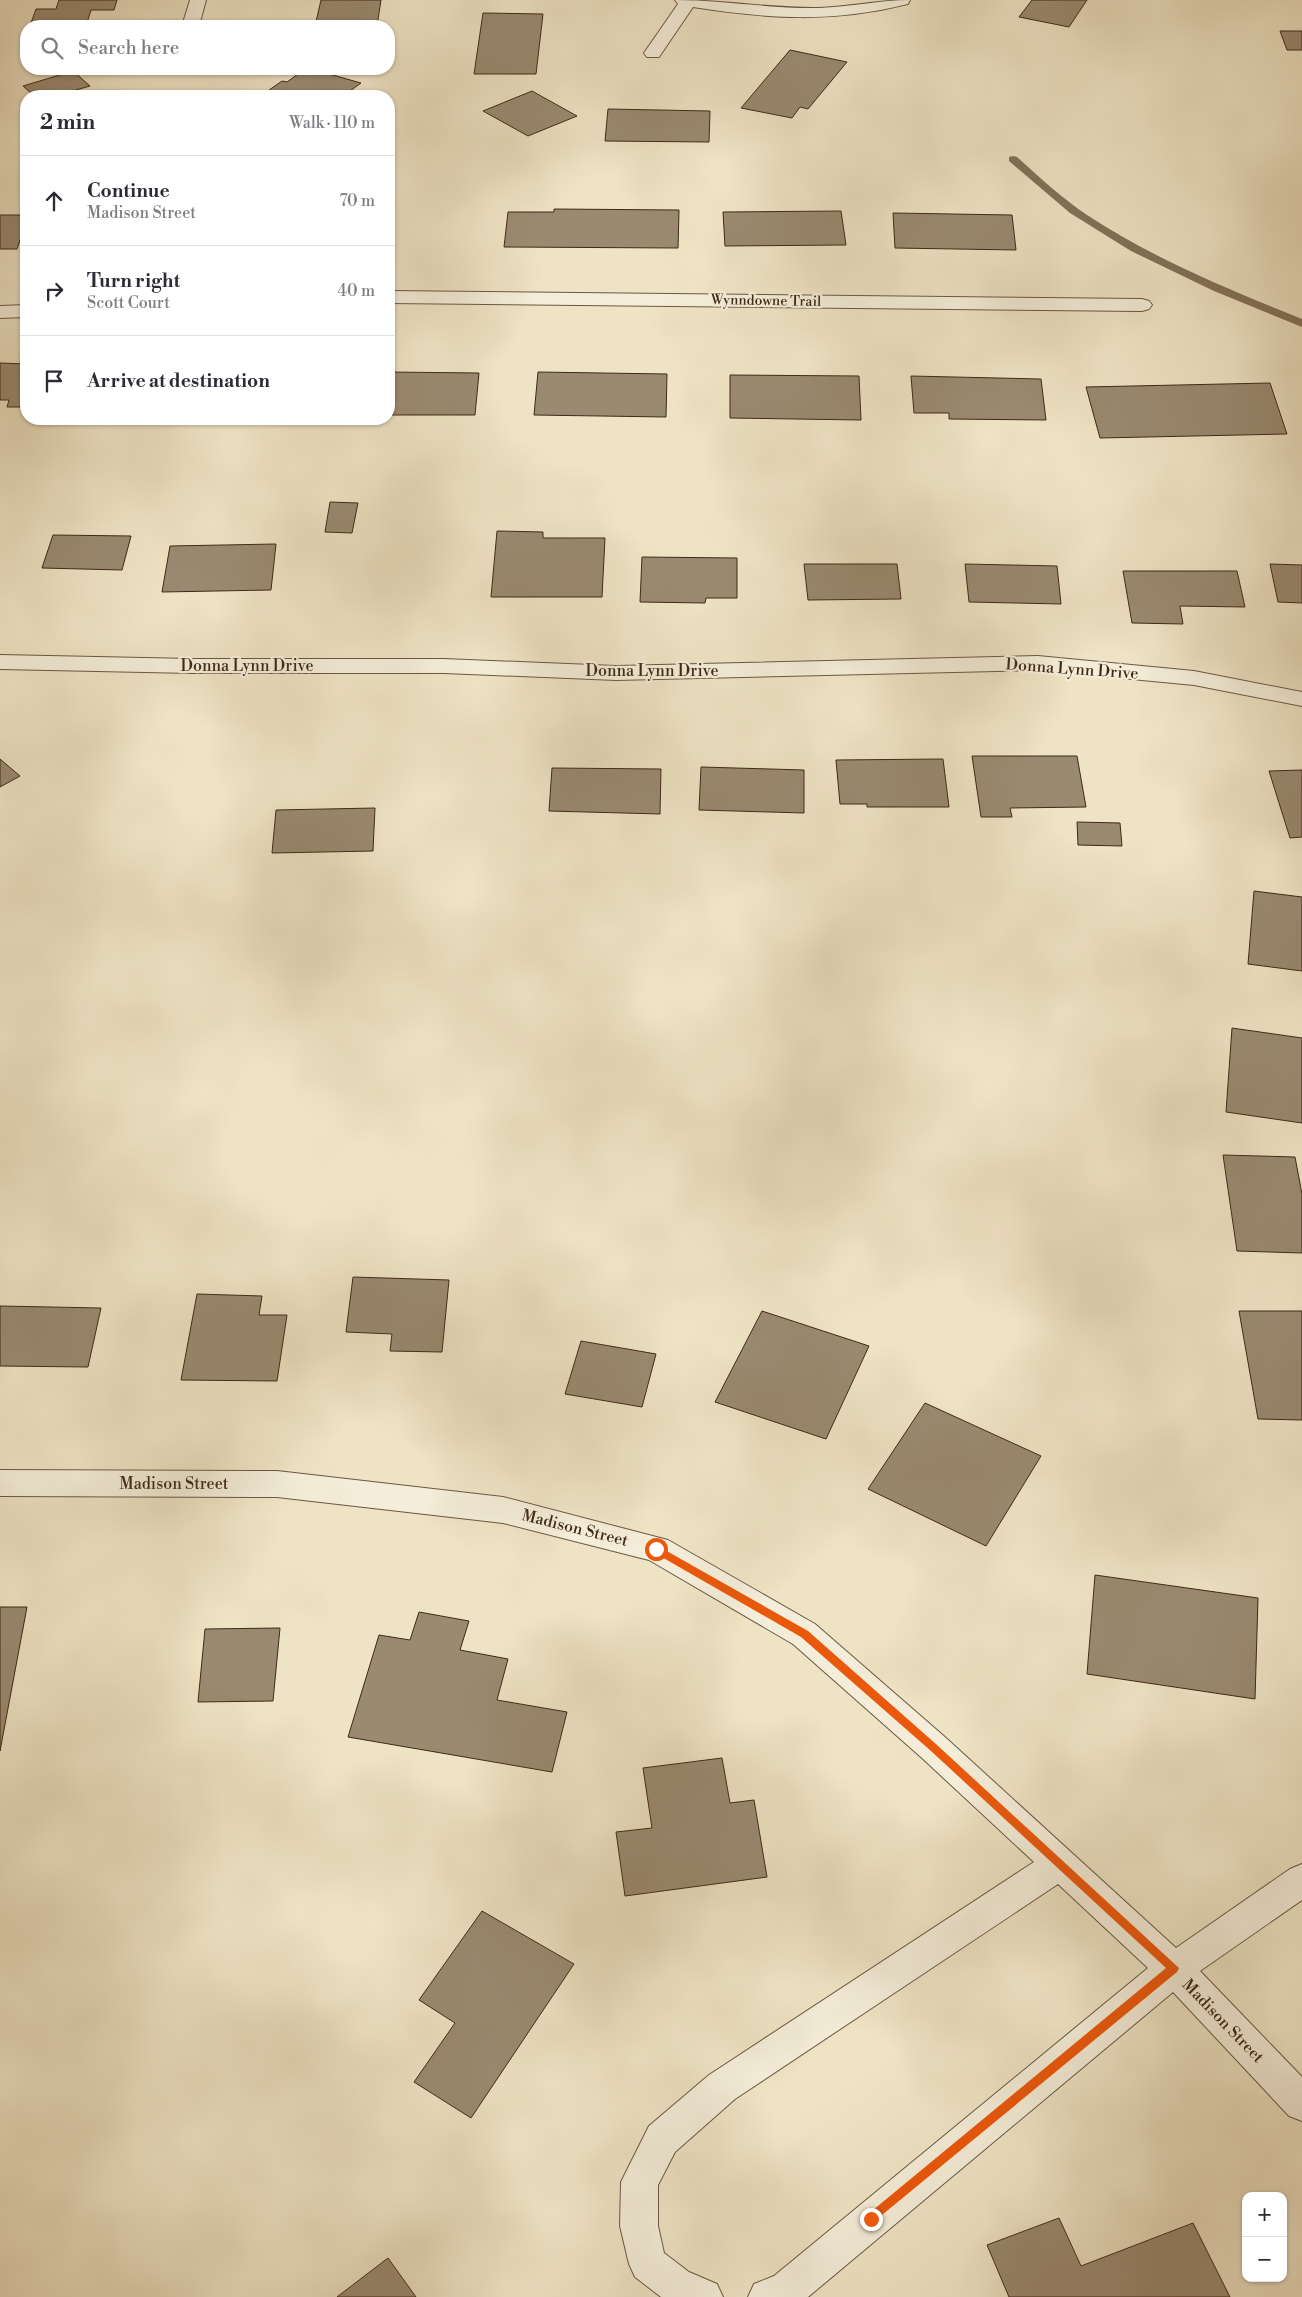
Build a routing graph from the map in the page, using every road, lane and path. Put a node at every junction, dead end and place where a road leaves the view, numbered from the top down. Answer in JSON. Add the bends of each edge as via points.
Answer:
{"nodes":[{"id":1,"x":198,"y":0,"type":"edge"},
{"id":2,"x":686,"y":0,"type":"edge"},
{"id":3,"x":902,"y":0,"type":"edge"},
{"id":4,"x":193,"y":20,"type":"edge"},
{"id":5,"x":653,"y":53,"type":"dead end"},
{"id":6,"x":395,"y":297,"type":"edge"},
{"id":7,"x":1142,"y":305,"type":"dead end"},
{"id":8,"x":20,"y":311,"type":"edge"},
{"id":9,"x":0,"y":312,"type":"edge"},
{"id":10,"x":0,"y":662,"type":"edge"},
{"id":11,"x":1302,"y":699,"type":"edge"},
{"id":12,"x":0,"y":1483,"type":"edge"},
{"id":13,"x":1060,"y":1864,"type":"junction"},
{"id":14,"x":1302,"y":1880,"type":"edge"},
{"id":15,"x":1174,"y":1968,"type":"junction"},
{"id":16,"x":1302,"y":2103,"type":"edge"},
{"id":17,"x":775,"y":2294,"type":"edge"},
{"id":18,"x":704,"y":2297,"type":"edge"}],
"edges":[{"from":1,"to":4,"type":"street"},
{"from":2,"to":3,"type":"street","via":[[748,10],[796,13],[845,12]]},
{"from":2,"to":5,"type":"street"},
{"from":6,"to":7,"type":"street","name":"Wynndowne Trail"},
{"from":8,"to":9,"type":"street"},
{"from":10,"to":11,"type":"street","name":"Donna Lynn Drive","via":[[444,666],[616,673],[1038,664],[1194,678]]},
{"from":12,"to":13,"type":"street","name":"Madison Street","via":[[277,1484],[503,1510],[656,1549],[804,1634]]},
{"from":13,"to":15,"type":"street","name":"Madison Street"},
{"from":13,"to":18,"type":"street","via":[[722,2087],[662,2139],[639,2182],[639,2226],[648,2264],[676,2286]]},
{"from":14,"to":15,"type":"street"},
{"from":15,"to":16,"type":"street","name":"Madison Street"},
{"from":15,"to":17,"type":"street"}]}
